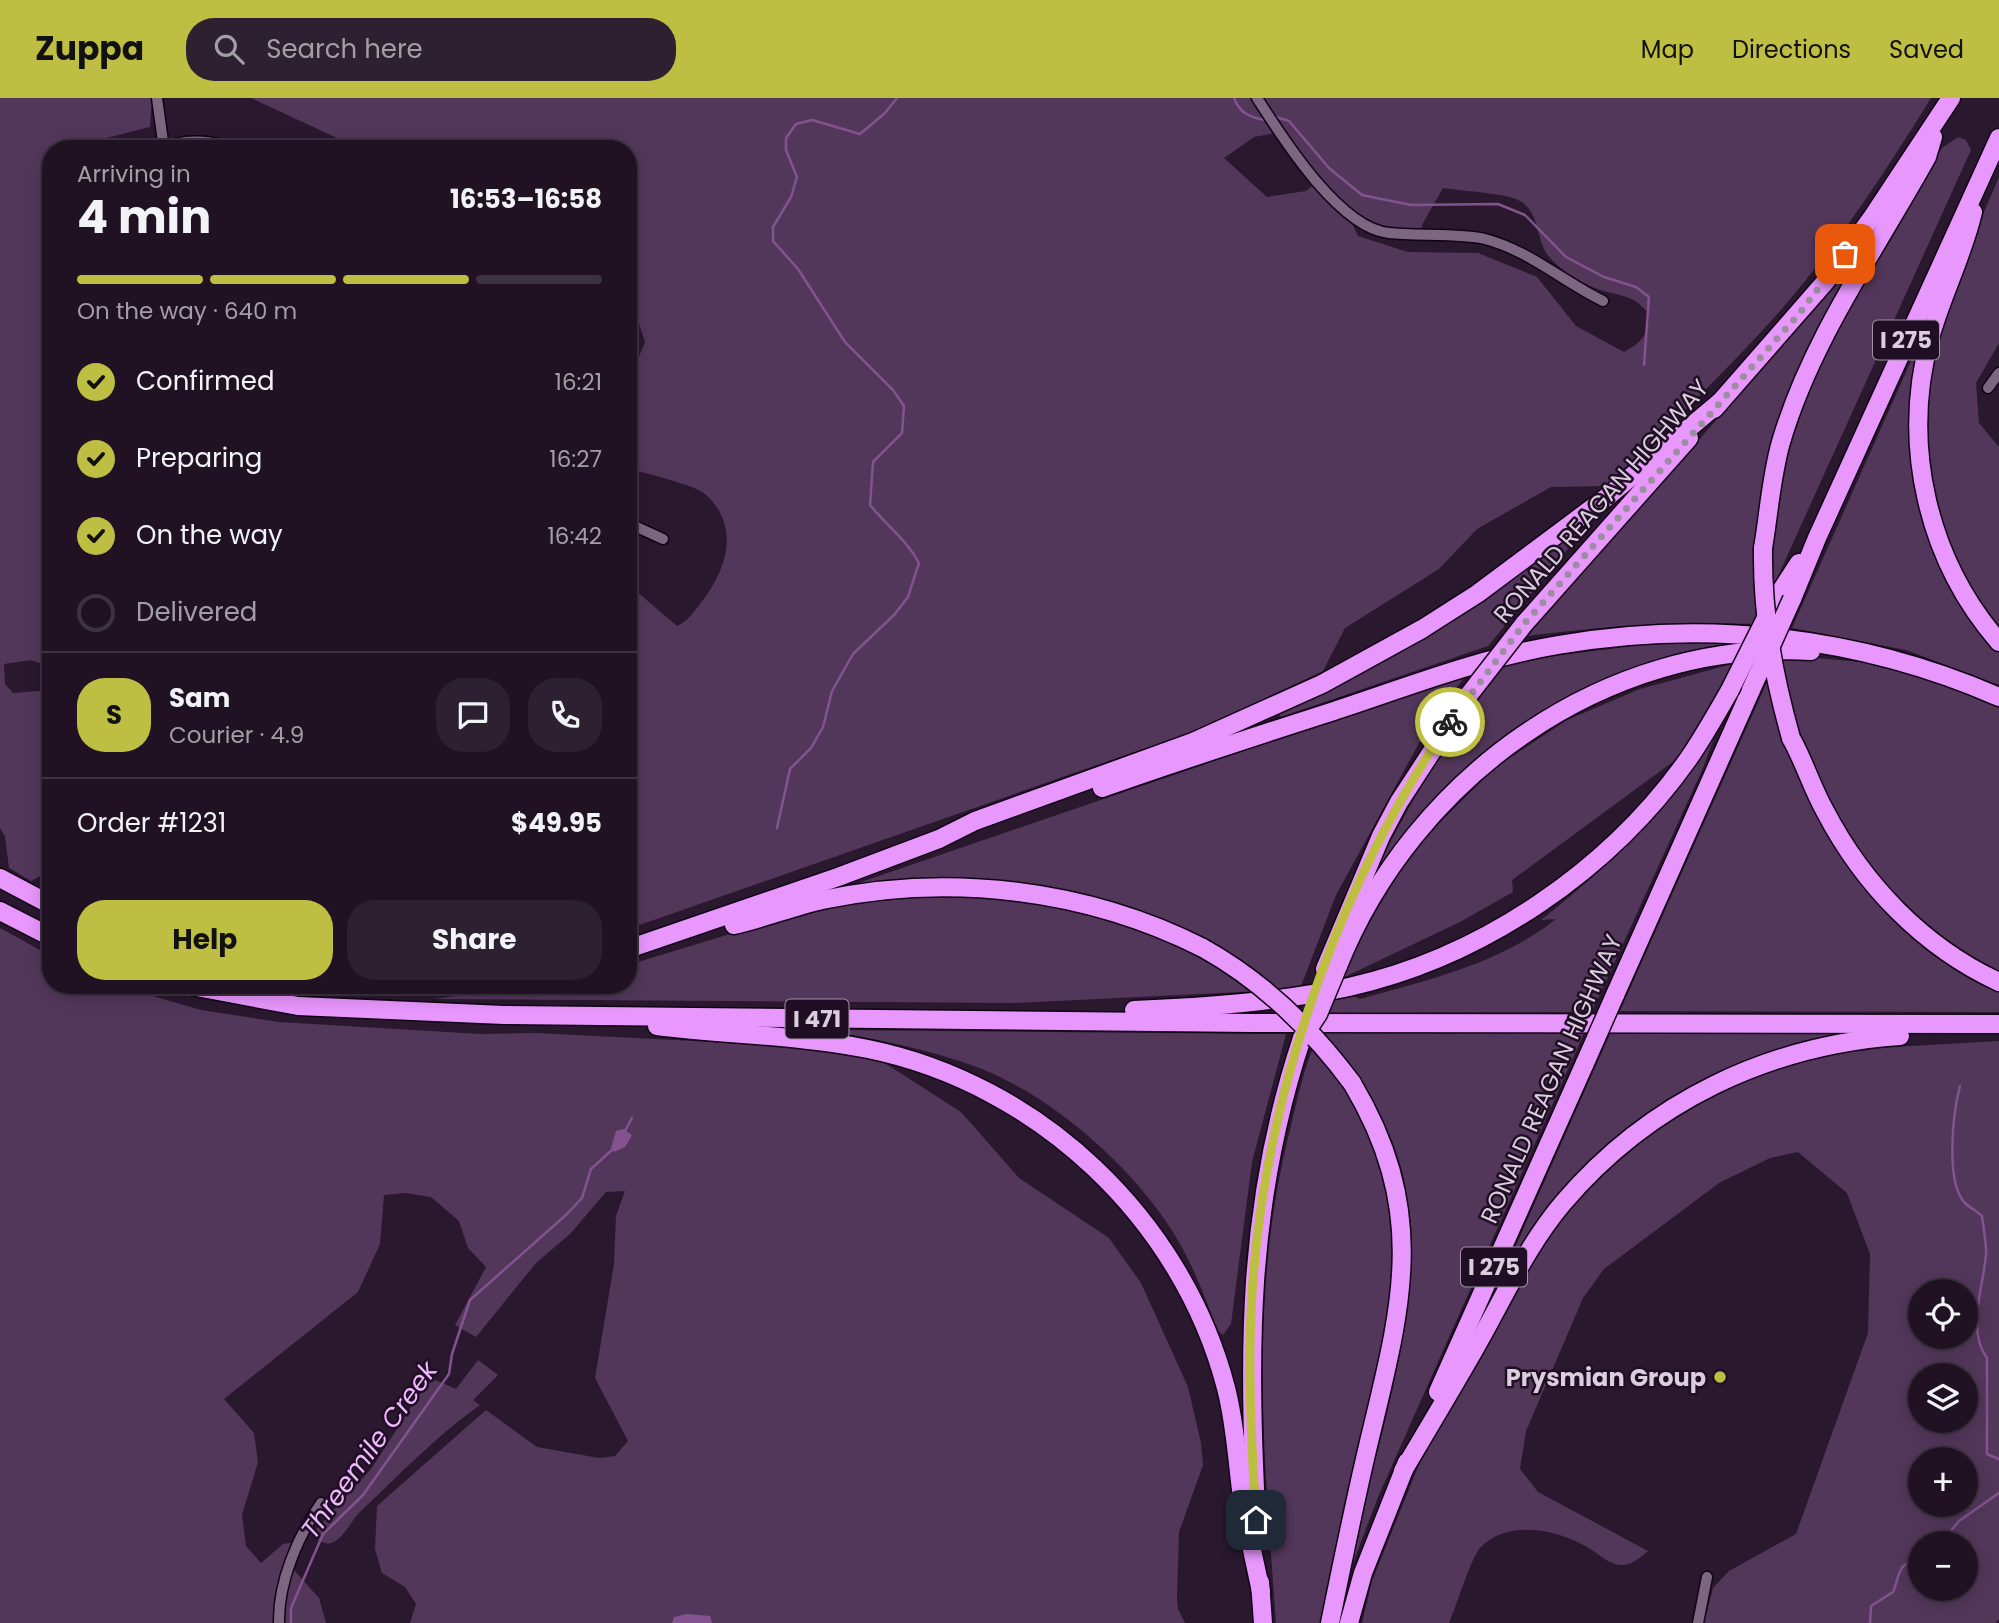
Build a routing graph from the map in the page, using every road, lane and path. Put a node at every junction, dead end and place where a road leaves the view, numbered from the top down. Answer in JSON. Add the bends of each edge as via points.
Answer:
{"nodes":[{"id":1,"x":157,"y":98,"type":"edge"},
{"id":2,"x":1257,"y":98,"type":"edge"},
{"id":3,"x":1951,"y":98,"type":"edge"},
{"id":4,"x":1940,"y":116,"type":"junction"},
{"id":5,"x":1999,"y":138,"type":"edge"},
{"id":6,"x":163,"y":140,"type":"edge"},
{"id":7,"x":1983,"y":173,"type":"junction"},
{"id":8,"x":1603,"y":302,"type":"dead end"},
{"id":9,"x":1999,"y":373,"type":"edge"},
{"id":10,"x":1988,"y":388,"type":"dead end"},
{"id":11,"x":1720,"y":402,"type":"junction"},
{"id":12,"x":637,"y":527,"type":"edge"},
{"id":13,"x":1817,"y":538,"type":"junction"},
{"id":14,"x":663,"y":539,"type":"dead end"},
{"id":15,"x":1999,"y":642,"type":"edge"},
{"id":16,"x":1871,"y":654,"type":"junction"},
{"id":17,"x":1999,"y":697,"type":"edge"},
{"id":18,"x":939,"y":839,"type":"junction"},
{"id":19,"x":0,"y":878,"type":"edge"},
{"id":20,"x":42,"y":900,"type":"edge"},
{"id":21,"x":0,"y":911,"type":"edge"},
{"id":22,"x":42,"y":932,"type":"edge"},
{"id":23,"x":637,"y":947,"type":"edge"},
{"id":24,"x":637,"y":948,"type":"edge"},
{"id":25,"x":1331,"y":967,"type":"junction"},
{"id":26,"x":1999,"y":982,"type":"edge"},
{"id":27,"x":234,"y":994,"type":"edge"},
{"id":28,"x":599,"y":1015,"type":"junction"},
{"id":29,"x":1036,"y":1020,"type":"junction"},
{"id":30,"x":1999,"y":1026,"type":"edge"},
{"id":31,"x":1403,"y":1471,"type":"junction"},
{"id":32,"x":321,"y":1503,"type":"dead end"},
{"id":33,"x":1707,"y":1577,"type":"dead end"},
{"id":34,"x":1261,"y":1592,"type":"junction"},
{"id":35,"x":279,"y":1623,"type":"edge"},
{"id":36,"x":1263,"y":1623,"type":"edge"},
{"id":37,"x":1330,"y":1623,"type":"edge"},
{"id":38,"x":1349,"y":1623,"type":"edge"},
{"id":39,"x":1698,"y":1623,"type":"edge"}],
"edges":[{"from":1,"to":6,"type":"street"},
{"from":2,"to":8,"type":"street","via":[[1285,141],[1363,225],[1388,233],[1483,238],[1520,250]]},
{"from":3,"to":4,"type":"highway","name":"RONALD REAGAN HIGHWAY"},
{"from":4,"to":11,"type":"highway","name":"RONALD REAGAN HIGHWAY","via":[[1826,281]]},
{"from":4,"to":26,"type":"highway","bridge":true,"via":[[1927,157],[1804,380],[1775,467],[1763,548],[1765,619],[1774,677],[1791,738],[1826,814],[1849,851],[1896,910],[1940,947]]},
{"from":5,"to":7,"type":"highway","name":"RONALD REAGAN HIGHWAY","number":"I 275"},
{"from":7,"to":13,"type":"highway","name":"RONALD REAGAN HIGHWAY","number":"I 275"},
{"from":7,"to":15,"type":"highway","via":[[1966,242],[1940,304],[1922,371],[1919,443],[1929,512],[1942,552],[1969,603]]},
{"from":9,"to":10,"type":"street"},
{"from":11,"to":18,"type":"highway","via":[[1560,534],[1448,614],[1390,648],[1256,716],[975,821]]},
{"from":11,"to":25,"type":"highway","name":"RONALD REAGAN HIGHWAY","bridge":true,"via":[[1524,624],[1468,696],[1398,802],[1362,874]]},
{"from":12,"to":14,"type":"street"},
{"from":13,"to":29,"type":"highway","bridge":true,"via":[[1771,606],[1730,690],[1689,759],[1614,843],[1542,901],[1467,945],[1402,971],[1323,992]]},
{"from":13,"to":31,"type":"highway","name":"RONALD REAGAN HIGHWAY","number":"I 275","bridge":true},
{"from":16,"to":17,"type":"highway"},
{"from":16,"to":18,"type":"highway","via":[[1737,633],[1662,634],[1556,645],[1465,667],[975,831]]},
{"from":16,"to":25,"type":"highway","via":[[1757,649],[1704,658],[1635,678],[1541,723],[1479,767],[1423,821],[1371,895]]},
{"from":18,"to":23,"type":"highway"},
{"from":19,"to":20,"type":"highway"},
{"from":21,"to":22,"type":"highway"},
{"from":24,"to":37,"type":"highway","bridge":true,"via":[[822,900],[871,892],[987,888],[1090,905],[1168,931],[1239,969],[1319,1039],[1352,1083],[1380,1134],[1393,1173],[1404,1240],[1403,1284],[1393,1344]]},
{"from":25,"to":34,"type":"highway","name":"RONALD REAGAN HIGHWAY","bridge":true,"via":[[1302,1038],[1273,1144],[1254,1270],[1250,1401]]},
{"from":27,"to":28,"type":"highway","number":"I 471","via":[[298,1006],[368,1011]]},
{"from":28,"to":29,"type":"highway","number":"I 471"},
{"from":28,"to":34,"type":"highway","via":[[691,1031],[843,1045],[917,1062],[993,1094],[1038,1120],[1076,1150],[1146,1224],[1174,1265],[1205,1326],[1229,1400]]},
{"from":29,"to":30,"type":"highway"},
{"from":30,"to":31,"type":"highway","via":[[1960,1034],[1870,1038],[1793,1053],[1703,1089],[1641,1129],[1587,1177],[1536,1240]]},
{"from":31,"to":38,"type":"highway","name":"RONALD REAGAN HIGHWAY","number":"I 275","via":[[1363,1573]]},
{"from":32,"to":35,"type":"street","via":[[287,1571]]},
{"from":33,"to":39,"type":"street"},
{"from":34,"to":36,"type":"highway","name":"RONALD REAGAN HIGHWAY"}]}
